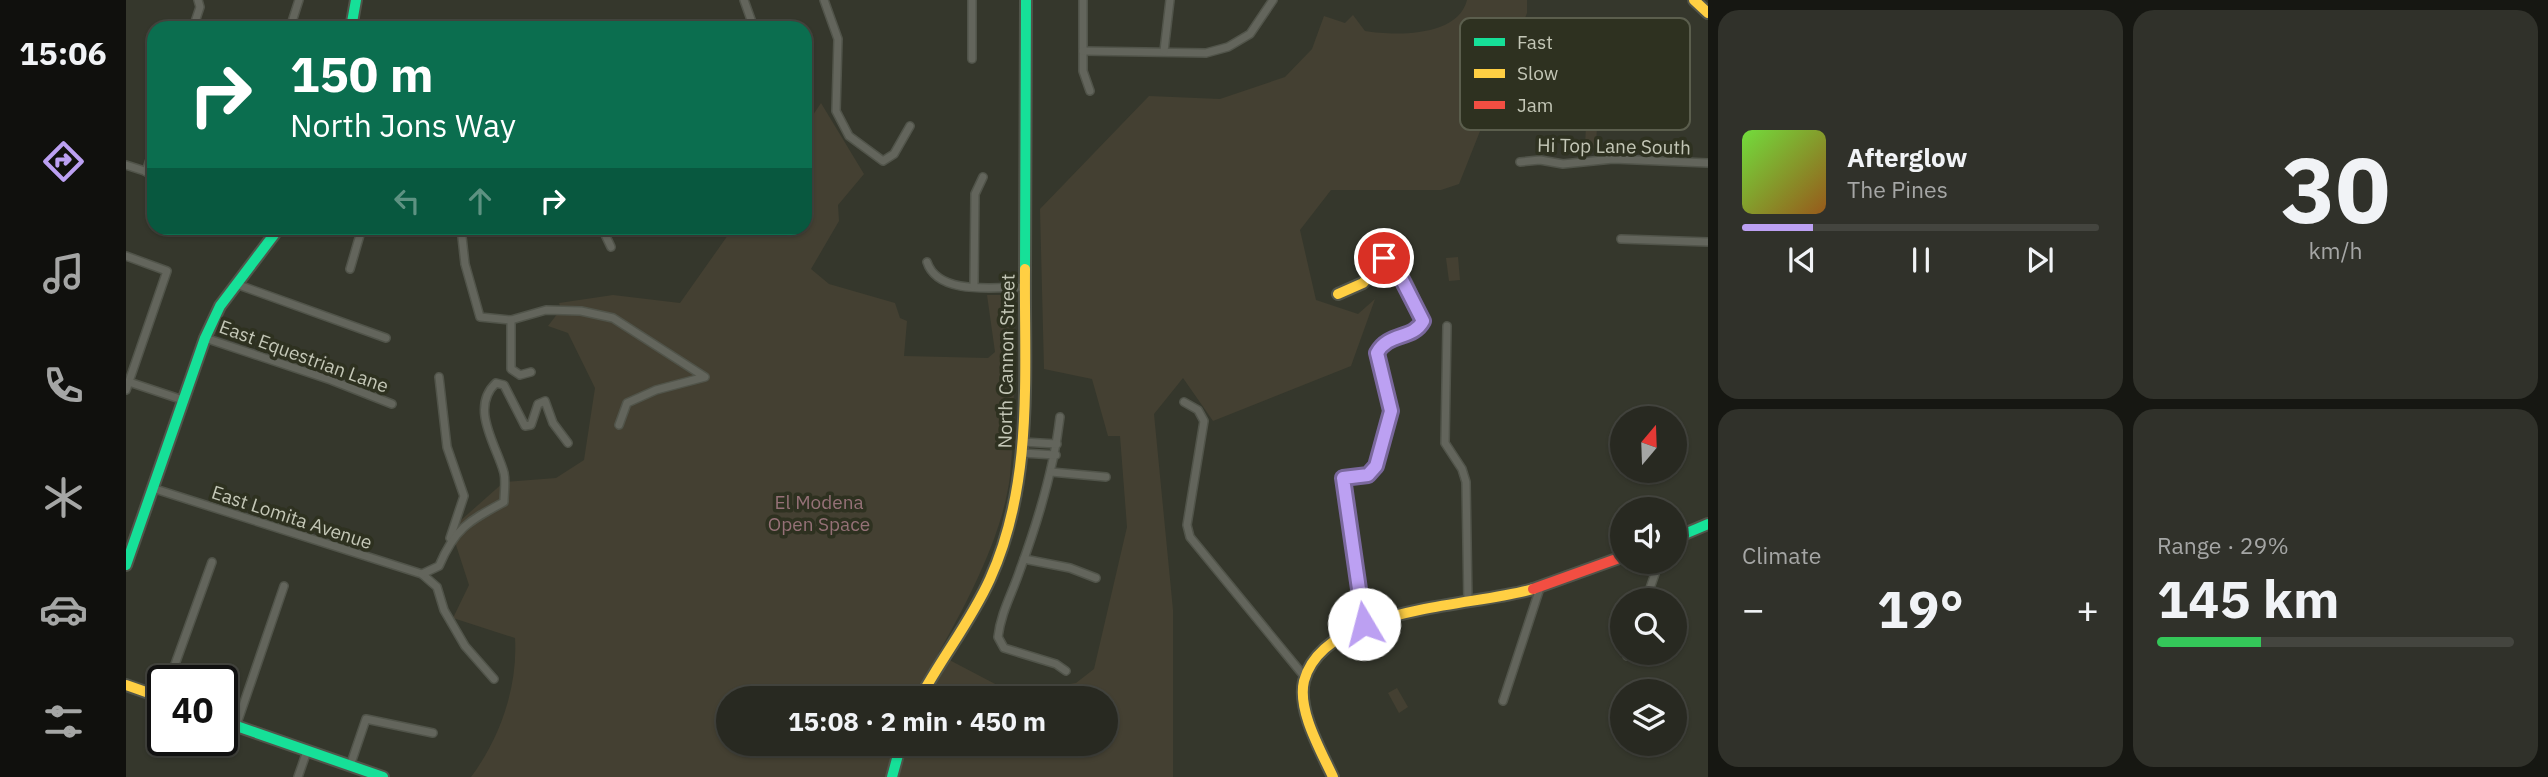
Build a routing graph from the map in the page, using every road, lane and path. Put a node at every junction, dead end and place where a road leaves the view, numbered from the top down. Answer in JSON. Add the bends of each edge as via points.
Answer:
{"nodes":[{"id":1,"x":198,"y":0,"type":"edge"},
{"id":2,"x":299,"y":0,"type":"edge"},
{"id":3,"x":356,"y":0,"type":"edge"},
{"id":4,"x":744,"y":0,"type":"edge"},
{"id":5,"x":824,"y":0,"type":"edge"},
{"id":6,"x":972,"y":0,"type":"edge"},
{"id":7,"x":1026,"y":0,"type":"edge"},
{"id":8,"x":1083,"y":0,"type":"edge"},
{"id":9,"x":1170,"y":0,"type":"edge"},
{"id":10,"x":1273,"y":0,"type":"edge"},
{"id":11,"x":1694,"y":0,"type":"edge"},
{"id":12,"x":1708,"y":13,"type":"edge"},
{"id":13,"x":196,"y":21,"type":"edge"},
{"id":14,"x":292,"y":21,"type":"edge"},
{"id":15,"x":352,"y":21,"type":"edge"},
{"id":16,"x":752,"y":21,"type":"edge"},
{"id":17,"x":1083,"y":51,"type":"junction"},
{"id":18,"x":1164,"y":51,"type":"junction"},
{"id":19,"x":972,"y":59,"type":"dead end"},
{"id":20,"x":1090,"y":92,"type":"dead end"},
{"id":21,"x":910,"y":127,"type":"dead end"},
{"id":22,"x":1520,"y":162,"type":"dead end"},
{"id":23,"x":1708,"y":163,"type":"edge"},
{"id":24,"x":126,"y":164,"type":"edge"},
{"id":25,"x":147,"y":172,"type":"edge"},
{"id":26,"x":983,"y":177,"type":"dead end"},
{"id":27,"x":274,"y":235,"type":"edge"},
{"id":28,"x":360,"y":235,"type":"edge"},
{"id":29,"x":462,"y":235,"type":"edge"},
{"id":30,"x":605,"y":235,"type":"edge"},
{"id":31,"x":1621,"y":239,"type":"dead end"},
{"id":32,"x":1708,"y":242,"type":"edge"},
{"id":33,"x":611,"y":247,"type":"dead end"},
{"id":34,"x":126,"y":256,"type":"edge"},
{"id":35,"x":927,"y":262,"type":"dead end"},
{"id":36,"x":350,"y":269,"type":"dead end"},
{"id":37,"x":236,"y":284,"type":"junction"},
{"id":38,"x":974,"y":286,"type":"junction"},
{"id":39,"x":1024,"y":287,"type":"junction"},
{"id":40,"x":1338,"y":294,"type":"dead end"},
{"id":41,"x":511,"y":320,"type":"junction"},
{"id":42,"x":1447,"y":326,"type":"dead end"},
{"id":43,"x":205,"y":338,"type":"junction"},
{"id":44,"x":386,"y":338,"type":"dead end"},
{"id":45,"x":531,"y":372,"type":"dead end"},
{"id":46,"x":439,"y":377,"type":"dead end"},
{"id":47,"x":129,"y":382,"type":"junction"},
{"id":48,"x":126,"y":390,"type":"edge"},
{"id":49,"x":183,"y":400,"type":"junction"},
{"id":50,"x":1184,"y":402,"type":"dead end"},
{"id":51,"x":392,"y":404,"type":"dead end"},
{"id":52,"x":1060,"y":417,"type":"dead end"},
{"id":53,"x":619,"y":425,"type":"dead end"},
{"id":54,"x":568,"y":443,"type":"dead end"},
{"id":55,"x":1057,"y":444,"type":"junction"},
{"id":56,"x":1023,"y":447,"type":"junction"},
{"id":57,"x":1056,"y":455,"type":"junction"},
{"id":58,"x":1051,"y":472,"type":"junction"},
{"id":59,"x":1106,"y":477,"type":"dead end"},
{"id":60,"x":152,"y":488,"type":"junction"},
{"id":61,"x":1708,"y":524,"type":"edge"},
{"id":62,"x":1687,"y":533,"type":"edge"},
{"id":63,"x":449,"y":542,"type":"junction"},
{"id":64,"x":1024,"y":559,"type":"junction"},
{"id":65,"x":1610,"y":561,"type":"edge"},
{"id":66,"x":212,"y":562,"type":"dead end"},
{"id":67,"x":126,"y":565,"type":"edge"},
{"id":68,"x":422,"y":574,"type":"junction"},
{"id":69,"x":1096,"y":578,"type":"dead end"},
{"id":70,"x":1541,"y":585,"type":"junction"},
{"id":71,"x":284,"y":586,"type":"dead end"},
{"id":72,"x":1468,"y":603,"type":"junction"},
{"id":73,"x":1364,"y":624,"type":"junction"},
{"id":74,"x":175,"y":665,"type":"edge"},
{"id":75,"x":1066,"y":671,"type":"dead end"},
{"id":76,"x":1304,"y":676,"type":"junction"},
{"id":77,"x":494,"y":679,"type":"dead end"},
{"id":78,"x":126,"y":685,"type":"edge"},
{"id":79,"x":927,"y":686,"type":"edge"},
{"id":80,"x":147,"y":692,"type":"edge"},
{"id":81,"x":1503,"y":701,"type":"dead end"},
{"id":82,"x":238,"y":720,"type":"edge"},
{"id":83,"x":238,"y":727,"type":"edge"},
{"id":84,"x":433,"y":733,"type":"dead end"},
{"id":85,"x":307,"y":751,"type":"junction"},
{"id":86,"x":897,"y":756,"type":"edge"},
{"id":87,"x":350,"y":766,"type":"junction"},
{"id":88,"x":298,"y":777,"type":"edge"},
{"id":89,"x":383,"y":777,"type":"edge"},
{"id":90,"x":891,"y":777,"type":"edge"},
{"id":91,"x":1333,"y":777,"type":"edge"}],
"edges":[{"from":1,"to":13,"type":"street"},
{"from":2,"to":14,"type":"street"},
{"from":3,"to":15,"type":"street"},
{"from":4,"to":16,"type":"street"},
{"from":5,"to":21,"type":"street","via":[[838,39],[836,111],[849,136],[883,160],[894,154]]},
{"from":6,"to":19,"type":"street"},
{"from":7,"to":39,"type":"street","name":"North Cannon Street"},
{"from":8,"to":17,"type":"street"},
{"from":9,"to":18,"type":"street"},
{"from":10,"to":18,"type":"street","via":[[1250,34],[1228,47],[1206,53]]},
{"from":11,"to":12,"type":"street"},
{"from":17,"to":18,"type":"street"},
{"from":17,"to":20,"type":"street"},
{"from":22,"to":23,"type":"street","name":"Hi Top Lane South"},
{"from":24,"to":25,"type":"street"},
{"from":26,"to":38,"type":"street","via":[[975,194]]},
{"from":27,"to":37,"type":"street"},
{"from":28,"to":36,"type":"street"},
{"from":29,"to":41,"type":"street","via":[[475,309],[480,317]]},
{"from":30,"to":33,"type":"street"},
{"from":31,"to":32,"type":"street"},
{"from":34,"to":47,"type":"street","via":[[167,271]]},
{"from":35,"to":38,"type":"street","via":[[939,279]]},
{"from":37,"to":43,"type":"street"},
{"from":37,"to":44,"type":"street"},
{"from":38,"to":39,"type":"street"},
{"from":39,"to":56,"type":"street","name":"North Cannon Street"},
{"from":40,"to":73,"type":"street","via":[[1363,283],[1384,258],[1391,260],[1423,321],[1413,333],[1386,341],[1377,353],[1391,419],[1376,466],[1368,475],[1343,478]]},
{"from":41,"to":45,"type":"street","via":[[511,369],[520,375]]},
{"from":41,"to":53,"type":"street","via":[[546,310],[613,318],[705,377],[627,403]]},
{"from":42,"to":72,"type":"street","via":[[1445,443],[1466,482]]},
{"from":43,"to":49,"type":"street"},
{"from":43,"to":51,"type":"street","name":"East Equestrian Lane"},
{"from":46,"to":63,"type":"street","via":[[447,447],[464,496]]},
{"from":47,"to":48,"type":"street"},
{"from":47,"to":49,"type":"street"},
{"from":49,"to":60,"type":"street"},
{"from":50,"to":76,"type":"street","via":[[1198,410],[1204,421],[1188,530],[1197,548]]},
{"from":52,"to":55,"type":"street"},
{"from":54,"to":63,"type":"street","via":[[553,423],[545,401],[538,404],[531,425],[525,426],[504,385],[496,383],[486,400],[487,435],[504,474],[504,502],[466,523]]},
{"from":55,"to":56,"type":"street"},
{"from":55,"to":57,"type":"street"},
{"from":56,"to":57,"type":"street"},
{"from":56,"to":79,"type":"street","name":"North Cannon Street","via":[[1011,522],[992,576]]},
{"from":57,"to":58,"type":"street"},
{"from":58,"to":59,"type":"street"},
{"from":58,"to":64,"type":"street"},
{"from":60,"to":67,"type":"street"},
{"from":60,"to":68,"type":"street","name":"East Lomita Avenue"},
{"from":61,"to":62,"type":"street"},
{"from":63,"to":68,"type":"street","via":[[439,566]]},
{"from":64,"to":69,"type":"street"},
{"from":64,"to":75,"type":"street","via":[[1001,616],[1000,645]]},
{"from":65,"to":70,"type":"street"},
{"from":66,"to":74,"type":"street"},
{"from":68,"to":77,"type":"street","via":[[437,587],[444,610],[465,646]]},
{"from":70,"to":72,"type":"street"},
{"from":70,"to":81,"type":"street"},
{"from":71,"to":82,"type":"street"},
{"from":72,"to":73,"type":"street"},
{"from":73,"to":76,"type":"street","via":[[1325,645]]},
{"from":76,"to":91,"type":"street","via":[[1303,712]]},
{"from":78,"to":80,"type":"street"},
{"from":83,"to":85,"type":"street"},
{"from":84,"to":87,"type":"street","via":[[366,719]]},
{"from":85,"to":87,"type":"street"},
{"from":85,"to":88,"type":"street"},
{"from":86,"to":90,"type":"street"},
{"from":87,"to":89,"type":"street"}]}
